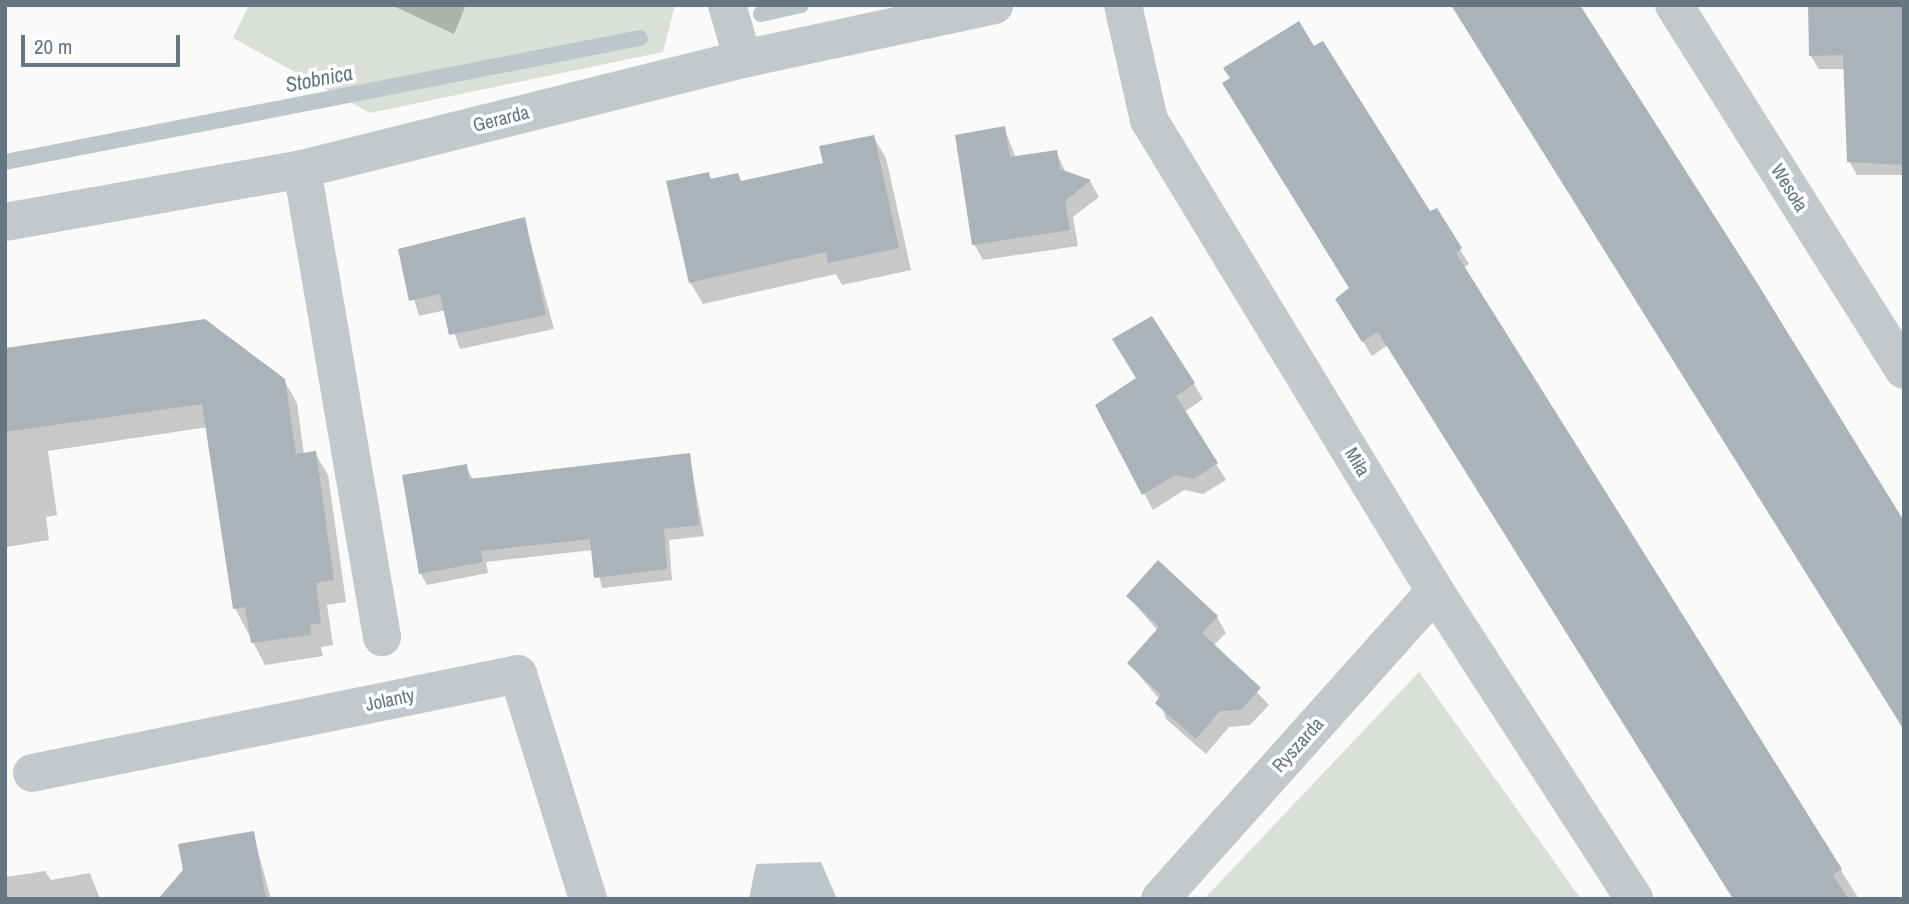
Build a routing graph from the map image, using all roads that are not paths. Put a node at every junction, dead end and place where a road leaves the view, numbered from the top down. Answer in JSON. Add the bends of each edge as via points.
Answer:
{"nodes":[{"id":1,"x":727,"y":5,"type":"edge"},
{"id":2,"x":994,"y":5,"type":"edge"},
{"id":3,"x":1123,"y":5,"type":"edge"},
{"id":4,"x":1674,"y":5,"type":"edge"},
{"id":5,"x":743,"y":59,"type":"junction"},
{"id":6,"x":302,"y":169,"type":"junction"},
{"id":7,"x":5,"y":222,"type":"edge"},
{"id":8,"x":1904,"y":370,"type":"edge"},
{"id":9,"x":1435,"y":591,"type":"junction"},
{"id":10,"x":382,"y":637,"type":"dead end"},
{"id":11,"x":32,"y":773,"type":"dead end"},
{"id":12,"x":588,"y":899,"type":"edge"},
{"id":13,"x":1160,"y":899,"type":"edge"},
{"id":14,"x":1634,"y":899,"type":"edge"}],
"edges":[{"from":1,"to":5,"type":"street"},
{"from":2,"to":5,"type":"street","name":"Gerarda"},
{"from":3,"to":9,"type":"street","name":"Miła","via":[[1149,120]]},
{"from":4,"to":8,"type":"street","name":"Wesoła"},
{"from":5,"to":6,"type":"street","name":"Gerarda"},
{"from":6,"to":7,"type":"street","name":"Gerarda"},
{"from":6,"to":10,"type":"street"},
{"from":9,"to":13,"type":"street","name":"Ryszarda"},
{"from":9,"to":14,"type":"street","name":"Miła"},
{"from":11,"to":12,"type":"street","name":"Jolanty","via":[[518,674]]}]}
